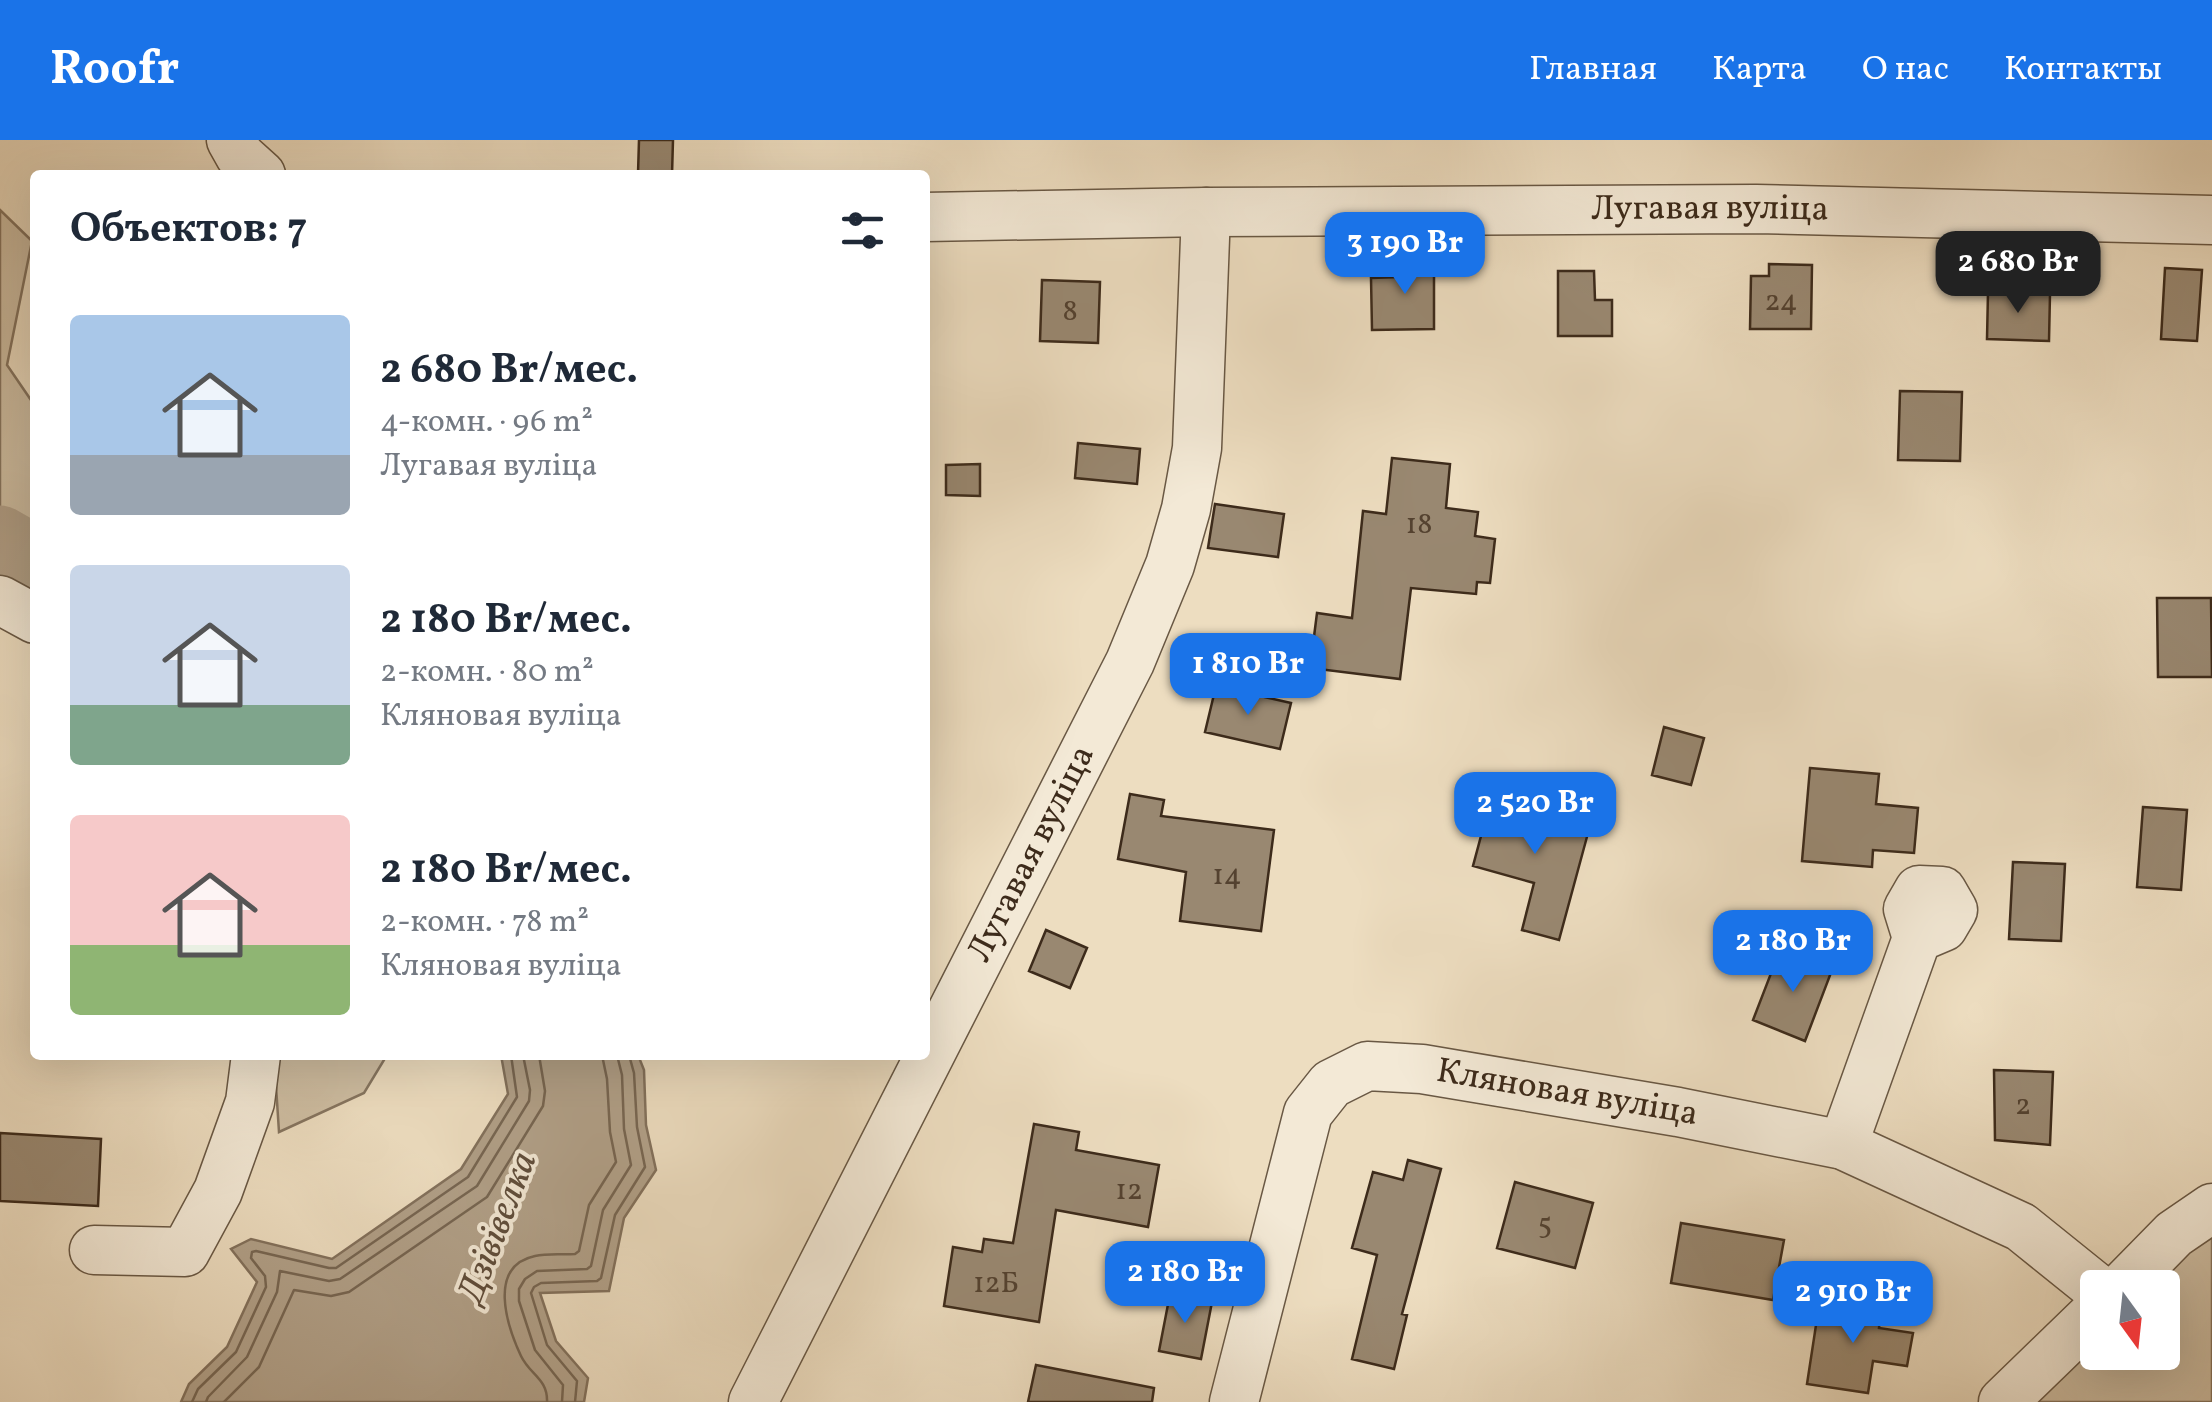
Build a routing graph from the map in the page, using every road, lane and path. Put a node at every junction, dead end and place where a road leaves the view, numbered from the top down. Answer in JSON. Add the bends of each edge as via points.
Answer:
{"nodes":[{"id":1,"x":1206,"y":212,"type":"junction"},
{"id":2,"x":930,"y":217,"type":"edge"},
{"id":3,"x":2212,"y":220,"type":"edge"},
{"id":4,"x":0,"y":600,"type":"edge"},
{"id":5,"x":30,"y":617,"type":"edge"},
{"id":6,"x":1917,"y":938,"type":"dead end"},
{"id":7,"x":930,"y":1055,"type":"edge"},
{"id":8,"x":255,"y":1060,"type":"edge"},
{"id":9,"x":927,"y":1060,"type":"edge"},
{"id":10,"x":1843,"y":1145,"type":"junction"},
{"id":11,"x":2212,"y":1208,"type":"edge"},
{"id":12,"x":94,"y":1250,"type":"dead end"},
{"id":13,"x":2138,"y":1270,"type":"edge"},
{"id":14,"x":2080,"y":1275,"type":"edge"},
{"id":15,"x":2080,"y":1327,"type":"edge"},
{"id":16,"x":753,"y":1402,"type":"edge"},
{"id":17,"x":1234,"y":1402,"type":"edge"},
{"id":18,"x":2003,"y":1402,"type":"edge"}],
"edges":[{"from":1,"to":2,"type":"street","name":"Лугавая вуліца"},
{"from":1,"to":3,"type":"street","name":"Лугавая вуліца","via":[[1756,210]]},
{"from":1,"to":7,"type":"street","name":"Лугавая вуліца","via":[[1197,448],[1170,566],[1121,680]]},
{"from":4,"to":5,"type":"street"},
{"from":6,"to":10,"type":"street"},
{"from":8,"to":12,"type":"street","via":[[250,1102],[218,1192],[185,1252]]},
{"from":9,"to":16,"type":"street","name":"Лугавая вуліца"},
{"from":10,"to":14,"type":"street","name":"Кляновая вуліца","via":[[2021,1227]]},
{"from":10,"to":17,"type":"street","name":"Кляновая вуліца","via":[[1422,1069],[1367,1066],[1331,1084],[1308,1113]]},
{"from":11,"to":13,"type":"street"},
{"from":15,"to":18,"type":"street"}]}
